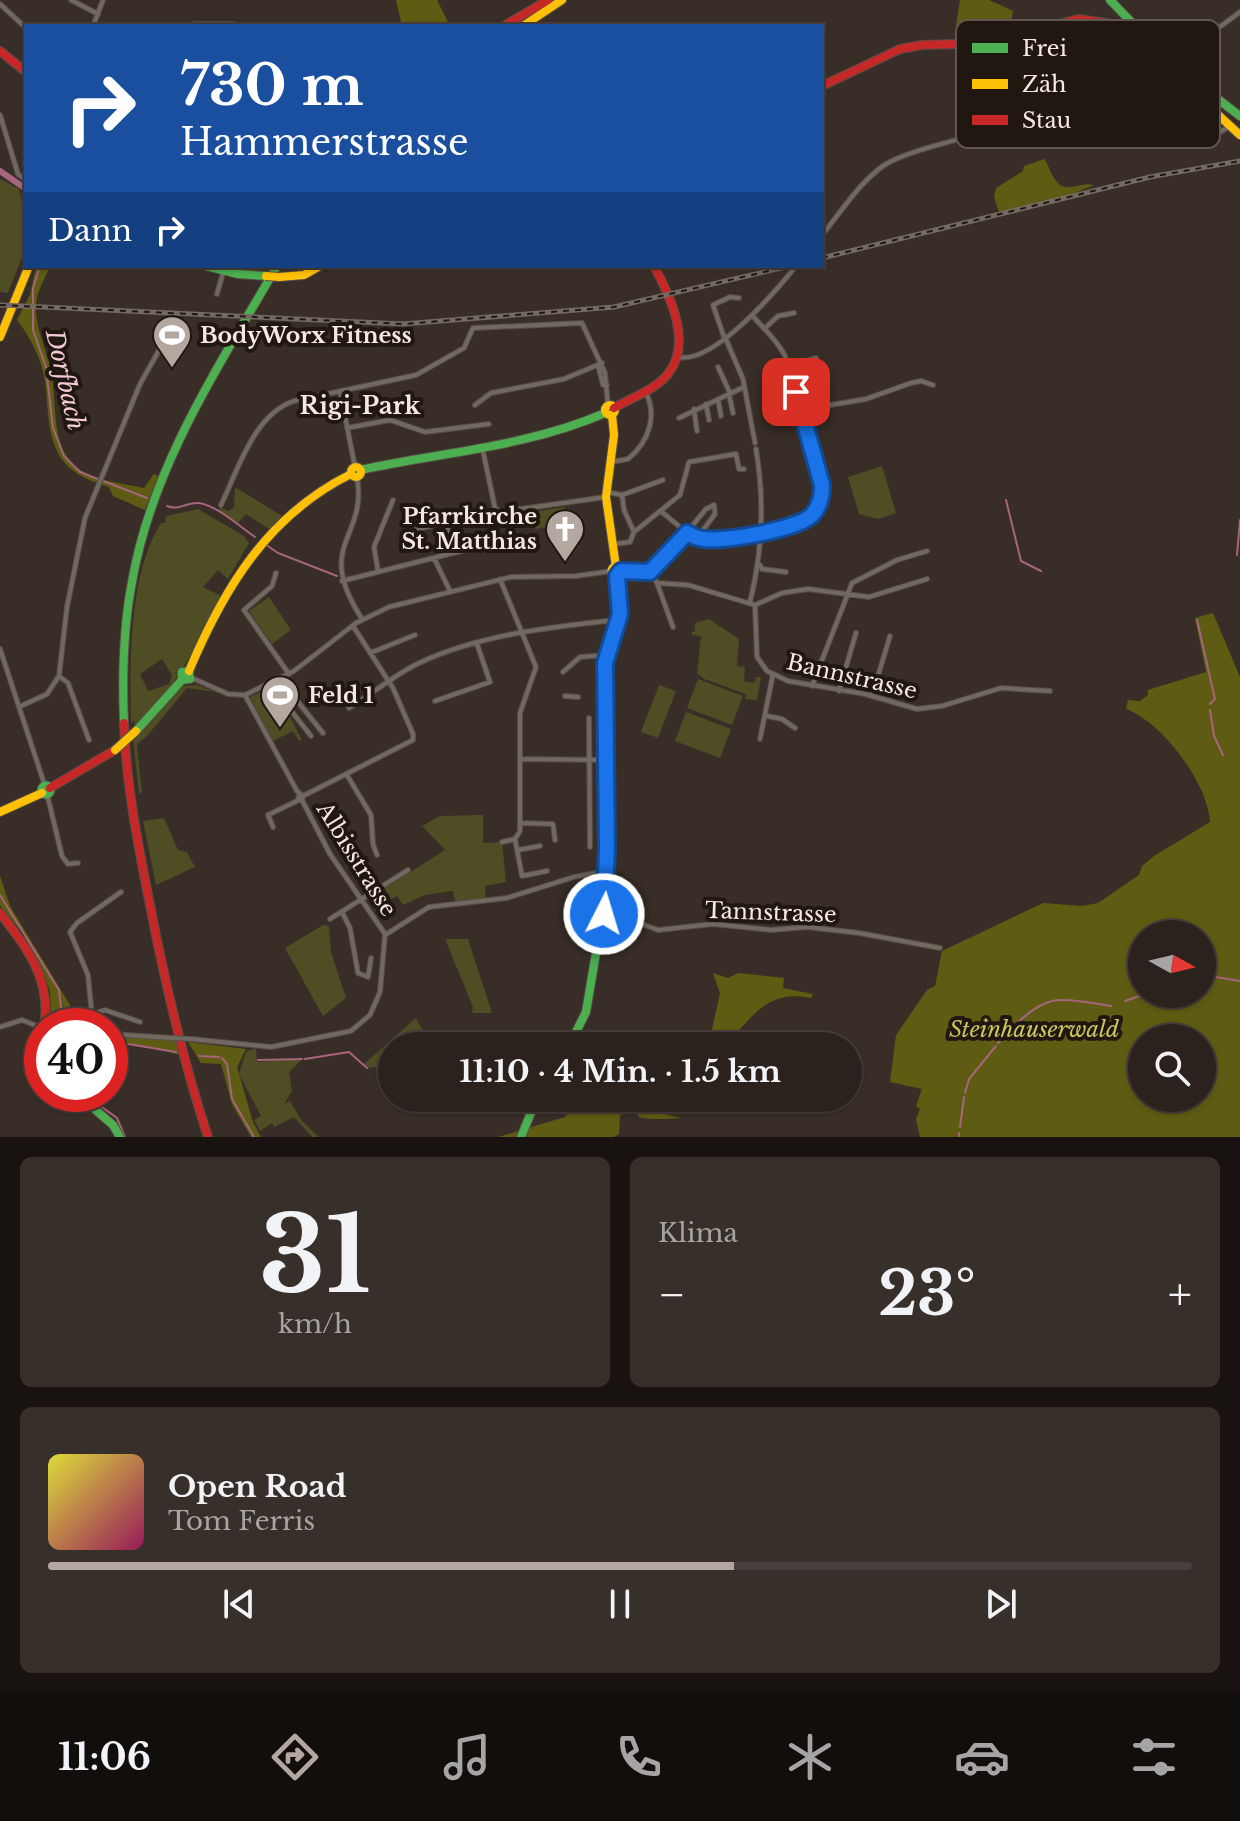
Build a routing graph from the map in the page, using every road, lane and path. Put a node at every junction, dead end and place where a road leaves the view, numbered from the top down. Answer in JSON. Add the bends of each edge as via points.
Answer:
{"nodes":[{"id":1,"x":71,"y":0,"type":"edge"},
{"id":2,"x":103,"y":0,"type":"edge"},
{"id":3,"x":550,"y":0,"type":"edge"},
{"id":4,"x":562,"y":0,"type":"edge"},
{"id":5,"x":1110,"y":0,"type":"edge"},
{"id":6,"x":1118,"y":0,"type":"edge"},
{"id":7,"x":0,"y":4,"type":"edge"},
{"id":8,"x":1240,"y":12,"type":"edge"},
{"id":9,"x":98,"y":14,"type":"junction"},
{"id":10,"x":1056,"y":20,"type":"edge"},
{"id":11,"x":1105,"y":20,"type":"edge"},
{"id":12,"x":1129,"y":20,"type":"edge"},
{"id":13,"x":1138,"y":20,"type":"edge"},
{"id":14,"x":94,"y":24,"type":"edge"},
{"id":15,"x":508,"y":24,"type":"edge"},
{"id":16,"x":516,"y":24,"type":"edge"},
{"id":17,"x":526,"y":24,"type":"edge"},
{"id":18,"x":24,"y":26,"type":"edge"},
{"id":19,"x":1220,"y":27,"type":"edge"},
{"id":20,"x":956,"y":45,"type":"edge"},
{"id":21,"x":0,"y":51,"type":"edge"},
{"id":22,"x":24,"y":70,"type":"edge"},
{"id":23,"x":824,"y":85,"type":"edge"},
{"id":24,"x":1220,"y":94,"type":"edge"},
{"id":25,"x":1220,"y":101,"type":"edge"},
{"id":26,"x":1240,"y":109,"type":"edge"},
{"id":27,"x":0,"y":115,"type":"edge"},
{"id":28,"x":1240,"y":116,"type":"edge"},
{"id":29,"x":1220,"y":117,"type":"edge"},
{"id":30,"x":1230,"y":126,"type":"junction"},
{"id":31,"x":1220,"y":132,"type":"edge"},
{"id":32,"x":1240,"y":135,"type":"edge"},
{"id":33,"x":956,"y":143,"type":"edge"},
{"id":34,"x":24,"y":178,"type":"edge"},
{"id":35,"x":824,"y":233,"type":"edge"},
{"id":36,"x":27,"y":268,"type":"edge"},
{"id":37,"x":27,"y":268,"type":"edge"},
{"id":38,"x":224,"y":268,"type":"edge"},
{"id":39,"x":279,"y":268,"type":"edge"},
{"id":40,"x":316,"y":268,"type":"edge"},
{"id":41,"x":655,"y":268,"type":"edge"},
{"id":42,"x":794,"y":268,"type":"edge"},
{"id":43,"x":217,"y":294,"type":"dead end"},
{"id":44,"x":739,"y":298,"type":"dead end"},
{"id":45,"x":794,"y":313,"type":"dead end"},
{"id":46,"x":752,"y":315,"type":"junction"},
{"id":47,"x":174,"y":324,"type":"dead end"},
{"id":48,"x":764,"y":329,"type":"junction"},
{"id":49,"x":0,"y":331,"type":"edge"},
{"id":50,"x":0,"y":337,"type":"edge"},
{"id":51,"x":725,"y":337,"type":"junction"},
{"id":52,"x":677,"y":357,"type":"junction"},
{"id":53,"x":816,"y":358,"type":"dead end"},
{"id":54,"x":600,"y":364,"type":"junction"},
{"id":55,"x":789,"y":366,"type":"junction"},
{"id":56,"x":718,"y":367,"type":"dead end"},
{"id":57,"x":933,"y":385,"type":"dead end"},
{"id":58,"x":744,"y":387,"type":"junction"},
{"id":59,"x":644,"y":389,"type":"junction"},
{"id":60,"x":340,"y":391,"type":"junction"},
{"id":61,"x":729,"y":394,"type":"junction"},
{"id":62,"x":718,"y":399,"type":"junction"},
{"id":63,"x":706,"y":404,"type":"junction"},
{"id":64,"x":475,"y":405,"type":"dead end"},
{"id":65,"x":694,"y":409,"type":"junction"},
{"id":66,"x":610,"y":410,"type":"junction"},
{"id":67,"x":801,"y":410,"type":"junction"},
{"id":68,"x":733,"y":413,"type":"dead end"},
{"id":69,"x":721,"y":416,"type":"dead end"},
{"id":70,"x":679,"y":418,"type":"dead end"},
{"id":71,"x":709,"y":420,"type":"dead end"},
{"id":72,"x":489,"y":424,"type":"dead end"},
{"id":73,"x":347,"y":428,"type":"junction"},
{"id":74,"x":697,"y":431,"type":"dead end"},
{"id":75,"x":483,"y":451,"type":"junction"},
{"id":76,"x":611,"y":462,"type":"junction"},
{"id":77,"x":744,"y":469,"type":"dead end"},
{"id":78,"x":356,"y":472,"type":"junction"},
{"id":79,"x":663,"y":480,"type":"dead end"},
{"id":80,"x":606,"y":494,"type":"junction"},
{"id":81,"x":622,"y":495,"type":"junction"},
{"id":82,"x":393,"y":500,"type":"dead end"},
{"id":83,"x":221,"y":505,"type":"dead end"},
{"id":84,"x":662,"y":512,"type":"junction"},
{"id":85,"x":410,"y":531,"type":"dead end"},
{"id":86,"x":762,"y":531,"type":"junction"},
{"id":87,"x":634,"y":532,"type":"junction"},
{"id":88,"x":687,"y":533,"type":"junction"},
{"id":89,"x":697,"y":538,"type":"junction"},
{"id":90,"x":489,"y":544,"type":"dead end"},
{"id":91,"x":614,"y":544,"type":"junction"},
{"id":92,"x":927,"y":551,"type":"dead end"},
{"id":93,"x":454,"y":553,"type":"junction"},
{"id":94,"x":434,"y":558,"type":"junction"},
{"id":95,"x":760,"y":565,"type":"junction"},
{"id":96,"x":378,"y":571,"type":"junction"},
{"id":97,"x":617,"y":571,"type":"junction"},
{"id":98,"x":650,"y":572,"type":"junction"},
{"id":99,"x":786,"y":572,"type":"dead end"},
{"id":100,"x":276,"y":573,"type":"dead end"},
{"id":101,"x":500,"y":579,"type":"junction"},
{"id":102,"x":927,"y":579,"type":"dead end"},
{"id":103,"x":342,"y":581,"type":"junction"},
{"id":104,"x":657,"y":583,"type":"junction"},
{"id":105,"x":450,"y":591,"type":"junction"},
{"id":106,"x":846,"y":595,"type":"junction"},
{"id":107,"x":752,"y":604,"type":"junction"},
{"id":108,"x":362,"y":619,"type":"junction"},
{"id":109,"x":618,"y":621,"type":"junction"},
{"id":110,"x":352,"y":626,"type":"junction"},
{"id":111,"x":673,"y":627,"type":"dead end"},
{"id":112,"x":524,"y":633,"type":"junction"},
{"id":113,"x":856,"y":633,"type":"dead end"},
{"id":114,"x":415,"y":635,"type":"dead end"},
{"id":115,"x":890,"y":636,"type":"dead end"},
{"id":116,"x":477,"y":644,"type":"junction"},
{"id":117,"x":0,"y":649,"type":"edge"},
{"id":118,"x":370,"y":653,"type":"junction"},
{"id":119,"x":606,"y":655,"type":"junction"},
{"id":120,"x":563,"y":672,"type":"dead end"},
{"id":121,"x":773,"y":674,"type":"junction"},
{"id":122,"x":286,"y":675,"type":"junction"},
{"id":123,"x":59,"y":676,"type":"junction"},
{"id":124,"x":187,"y":676,"type":"junction"},
{"id":125,"x":388,"y":682,"type":"junction"},
{"id":126,"x":812,"y":686,"type":"junction"},
{"id":127,"x":839,"y":691,"type":"junction"},
{"id":128,"x":1050,"y":691,"type":"dead end"},
{"id":129,"x":245,"y":695,"type":"junction"},
{"id":130,"x":565,"y":696,"type":"dead end"},
{"id":131,"x":872,"y":696,"type":"junction"},
{"id":132,"x":578,"y":697,"type":"dead end"},
{"id":133,"x":435,"y":701,"type":"dead end"},
{"id":134,"x":19,"y":707,"type":"junction"},
{"id":135,"x":289,"y":708,"type":"dead end"},
{"id":136,"x":349,"y":708,"type":"dead end"},
{"id":137,"x":308,"y":715,"type":"junction"},
{"id":138,"x":767,"y":716,"type":"junction"},
{"id":139,"x":589,"y":718,"type":"dead end"},
{"id":140,"x":299,"y":722,"type":"junction"},
{"id":141,"x":795,"y":728,"type":"dead end"},
{"id":142,"x":323,"y":733,"type":"dead end"},
{"id":143,"x":311,"y":736,"type":"dead end"},
{"id":144,"x":760,"y":739,"type":"dead end"},
{"id":145,"x":89,"y":740,"type":"dead end"},
{"id":146,"x":521,"y":759,"type":"junction"},
{"id":147,"x":589,"y":760,"type":"junction"},
{"id":148,"x":606,"y":760,"type":"junction"},
{"id":149,"x":347,"y":775,"type":"junction"},
{"id":150,"x":46,"y":790,"type":"junction"},
{"id":151,"x":301,"y":798,"type":"junction"},
{"id":152,"x":0,"y":812,"type":"edge"},
{"id":153,"x":520,"y":823,"type":"junction"},
{"id":154,"x":273,"y":827,"type":"dead end"},
{"id":155,"x":515,"y":839,"type":"junction"},
{"id":156,"x":555,"y":840,"type":"dead end"},
{"id":157,"x":502,"y":842,"type":"dead end"},
{"id":158,"x":540,"y":846,"type":"dead end"},
{"id":159,"x":590,"y":847,"type":"dead end"},
{"id":160,"x":518,"y":850,"type":"junction"},
{"id":161,"x":377,"y":855,"type":"dead end"},
{"id":162,"x":78,"y":863,"type":"dead end"},
{"id":163,"x":408,"y":870,"type":"dead end"},
{"id":164,"x":547,"y":871,"type":"dead end"},
{"id":165,"x":607,"y":871,"type":"junction"},
{"id":166,"x":121,"y":892,"type":"dead end"},
{"id":167,"x":360,"y":900,"type":"junction"},
{"id":168,"x":605,"y":905,"type":"junction"},
{"id":169,"x":342,"y":912,"type":"junction"},
{"id":170,"x":0,"y":913,"type":"edge"},
{"id":171,"x":330,"y":919,"type":"dead end"},
{"id":172,"x":385,"y":935,"type":"junction"},
{"id":173,"x":940,"y":948,"type":"dead end"},
{"id":174,"x":371,"y":958,"type":"dead end"},
{"id":175,"x":368,"y":977,"type":"junction"},
{"id":176,"x":368,"y":984,"type":"dead end"},
{"id":177,"x":48,"y":1008,"type":"edge"},
{"id":178,"x":91,"y":1008,"type":"edge"},
{"id":179,"x":128,"y":1018,"type":"edge"},
{"id":180,"x":24,"y":1021,"type":"edge"},
{"id":181,"x":140,"y":1022,"type":"dead end"},
{"id":182,"x":0,"y":1027,"type":"edge"},
{"id":183,"x":576,"y":1032,"type":"edge"},
{"id":184,"x":128,"y":1035,"type":"edge"},
{"id":185,"x":98,"y":1112,"type":"edge"},
{"id":186,"x":531,"y":1112,"type":"edge"},
{"id":187,"x":120,"y":1137,"type":"edge"},
{"id":188,"x":211,"y":1137,"type":"edge"},
{"id":189,"x":521,"y":1137,"type":"edge"}],
"edges":[{"from":1,"to":9,"type":"street"},
{"from":2,"to":9,"type":"street"},
{"from":3,"to":15,"type":"main road"},
{"from":3,"to":16,"type":"main road"},
{"from":4,"to":17,"type":"main road"},
{"from":5,"to":12,"type":"main road"},
{"from":6,"to":13,"type":"main road"},
{"from":7,"to":18,"type":"street"},
{"from":8,"to":19,"type":"street"},
{"from":9,"to":14,"type":"street"},
{"from":10,"to":11,"type":"main road"},
{"from":20,"to":23,"type":"main road","via":[[904,48]]},
{"from":21,"to":22,"type":"main road"},
{"from":24,"to":26,"type":"main road"},
{"from":25,"to":28,"type":"main road"},
{"from":27,"to":34,"type":"street","via":[[18,174]]},
{"from":29,"to":30,"type":"main road"},
{"from":30,"to":31,"type":"street"},
{"from":30,"to":32,"type":"main road"},
{"from":33,"to":35,"type":"street","via":[[908,154],[875,173]]},
{"from":36,"to":49,"type":"main road"},
{"from":37,"to":50,"type":"main road"},
{"from":38,"to":40,"type":"main road","bridge":true,"via":[[279,277]]},
{"from":38,"to":43,"type":"street"},
{"from":39,"to":188,"type":"main road","via":[[166,485],[139,570],[127,648],[127,731],[139,821],[182,1029]]},
{"from":41,"to":52,"type":"main road","via":[[676,322]]},
{"from":42,"to":46,"type":"street"},
{"from":44,"to":51,"type":"street","name":"Bannstrasse","via":[[713,305]]},
{"from":45,"to":48,"type":"street","via":[[778,316]]},
{"from":46,"to":48,"type":"street"},
{"from":46,"to":51,"type":"street"},
{"from":47,"to":123,"type":"street","via":[[140,384],[97,485],[78,545]]},
{"from":48,"to":55,"type":"street"},
{"from":51,"to":52,"type":"street","via":[[692,358]]},
{"from":51,"to":58,"type":"street","name":"Bannstrasse"},
{"from":52,"to":59,"type":"main road","via":[[666,375]]},
{"from":53,"to":55,"type":"street"},
{"from":54,"to":60,"type":"street","via":[[582,323],[475,328],[464,348],[416,375]]},
{"from":54,"to":64,"type":"street","via":[[563,380],[491,393]]},
{"from":54,"to":66,"type":"street"},
{"from":55,"to":67,"type":"street"},
{"from":56,"to":61,"type":"street"},
{"from":57,"to":67,"type":"street","via":[[921,381],[866,399]]},
{"from":58,"to":61,"type":"street"},
{"from":58,"to":86,"type":"street","name":"Bannstrasse","via":[[762,492]]},
{"from":59,"to":66,"type":"main road"},
{"from":59,"to":76,"type":"street","via":[[652,408],[647,437],[628,459]]},
{"from":60,"to":73,"type":"street"},
{"from":60,"to":83,"type":"street","via":[[294,401],[271,413]]},
{"from":61,"to":62,"type":"street"},
{"from":61,"to":68,"type":"street"},
{"from":62,"to":63,"type":"street"},
{"from":62,"to":69,"type":"street"},
{"from":63,"to":65,"type":"street"},
{"from":63,"to":71,"type":"street"},
{"from":65,"to":70,"type":"street"},
{"from":65,"to":74,"type":"street"},
{"from":66,"to":75,"type":"main road","via":[[554,435]]},
{"from":66,"to":76,"type":"main road"},
{"from":67,"to":86,"type":"street","via":[[822,495],[808,519]]},
{"from":72,"to":73,"type":"street","via":[[425,432],[390,420]]},
{"from":73,"to":78,"type":"street"},
{"from":75,"to":78,"type":"main road"},
{"from":75,"to":80,"type":"street","via":[[500,512]]},
{"from":76,"to":80,"type":"main road"},
{"from":77,"to":84,"type":"street","via":[[739,469],[736,454],[691,461],[683,491]]},
{"from":78,"to":103,"type":"street","via":[[355,509],[340,563]]},
{"from":78,"to":124,"type":"main road","via":[[299,505],[257,546]]},
{"from":79,"to":81,"type":"street"},
{"from":80,"to":81,"type":"street"},
{"from":80,"to":91,"type":"main road"},
{"from":81,"to":87,"type":"street"},
{"from":82,"to":96,"type":"street","via":[[374,547]]},
{"from":84,"to":87,"type":"street"},
{"from":84,"to":88,"type":"street"},
{"from":85,"to":93,"type":"street","via":[[446,521]]},
{"from":86,"to":89,"type":"street"},
{"from":86,"to":95,"type":"street","name":"Bannstrasse"},
{"from":87,"to":91,"type":"street","via":[[630,542]]},
{"from":88,"to":89,"type":"street"},
{"from":88,"to":89,"type":"street","via":[[714,505],[715,514]]},
{"from":88,"to":98,"type":"street"},
{"from":90,"to":93,"type":"street"},
{"from":91,"to":97,"type":"main road"},
{"from":92,"to":106,"type":"street","via":[[859,578]]},
{"from":93,"to":94,"type":"street"},
{"from":94,"to":96,"type":"street"},
{"from":94,"to":105,"type":"street"},
{"from":95,"to":99,"type":"street"},
{"from":95,"to":107,"type":"street","name":"Bannstrasse"},
{"from":96,"to":103,"type":"street"},
{"from":97,"to":98,"type":"street"},
{"from":97,"to":101,"type":"street"},
{"from":97,"to":109,"type":"main road"},
{"from":98,"to":104,"type":"street"},
{"from":100,"to":122,"type":"street","via":[[272,586],[244,610]]},
{"from":101,"to":105,"type":"street"},
{"from":101,"to":112,"type":"street"},
{"from":102,"to":106,"type":"street","via":[[869,597]]},
{"from":103,"to":108,"type":"street"},
{"from":104,"to":107,"type":"street","via":[[688,585]]},
{"from":104,"to":111,"type":"street"},
{"from":105,"to":108,"type":"street"},
{"from":106,"to":107,"type":"street","via":[[808,589]]},
{"from":106,"to":126,"type":"street"},
{"from":107,"to":121,"type":"street","name":"Bannstrasse","via":[[757,657]]},
{"from":108,"to":110,"type":"street"},
{"from":109,"to":112,"type":"street"},
{"from":109,"to":119,"type":"main road"},
{"from":110,"to":118,"type":"street"},
{"from":110,"to":122,"type":"street"},
{"from":112,"to":116,"type":"street"},
{"from":112,"to":146,"type":"street","via":[[536,670],[520,713]]},
{"from":113,"to":127,"type":"street"},
{"from":114,"to":118,"type":"street"},
{"from":115,"to":131,"type":"street"},
{"from":116,"to":125,"type":"street","via":[[443,653]]},
{"from":116,"to":133,"type":"street","via":[[490,682]]},
{"from":117,"to":134,"type":"street"},
{"from":118,"to":125,"type":"street"},
{"from":119,"to":120,"type":"street","via":[[580,657]]},
{"from":119,"to":148,"type":"main road"},
{"from":121,"to":126,"type":"street","name":"Bannstrasse"},
{"from":121,"to":138,"type":"street"},
{"from":122,"to":129,"type":"street"},
{"from":122,"to":137,"type":"street"},
{"from":123,"to":134,"type":"street","via":[[47,694]]},
{"from":123,"to":145,"type":"street","via":[[68,683]]},
{"from":124,"to":129,"type":"street","via":[[228,694]]},
{"from":124,"to":150,"type":"main road","bridge":true,"via":[[115,750]]},
{"from":125,"to":136,"type":"street"},
{"from":125,"to":149,"type":"street","via":[[413,740]]},
{"from":126,"to":127,"type":"street","name":"Bannstrasse"},
{"from":127,"to":131,"type":"street","name":"Bannstrasse"},
{"from":128,"to":131,"type":"street","name":"Bannstrasse","via":[[1001,688],[917,709]]},
{"from":129,"to":151,"type":"street","name":"Albisstrasse"},
{"from":130,"to":132,"type":"street"},
{"from":134,"to":150,"type":"street"},
{"from":135,"to":140,"type":"street"},
{"from":137,"to":140,"type":"street"},
{"from":137,"to":142,"type":"street"},
{"from":138,"to":141,"type":"street"},
{"from":138,"to":144,"type":"street"},
{"from":139,"to":147,"type":"street"},
{"from":140,"to":143,"type":"street"},
{"from":146,"to":147,"type":"street"},
{"from":146,"to":153,"type":"street"},
{"from":147,"to":148,"type":"street"},
{"from":147,"to":159,"type":"street"},
{"from":148,"to":165,"type":"main road"},
{"from":149,"to":151,"type":"street"},
{"from":149,"to":161,"type":"street","via":[[371,815]]},
{"from":150,"to":152,"type":"main road"},
{"from":150,"to":162,"type":"street","via":[[62,856],[66,863]]},
{"from":151,"to":154,"type":"street","via":[[268,815]]},
{"from":151,"to":167,"type":"street","name":"Albisstrasse"},
{"from":153,"to":155,"type":"street"},
{"from":153,"to":156,"type":"street","via":[[553,824]]},
{"from":155,"to":157,"type":"street"},
{"from":155,"to":160,"type":"street"},
{"from":158,"to":160,"type":"street"},
{"from":160,"to":164,"type":"street","via":[[522,876]]},
{"from":163,"to":167,"type":"street"},
{"from":165,"to":168,"type":"main road"},
{"from":165,"to":172,"type":"street","via":[[507,898],[429,907]]},
{"from":166,"to":178,"type":"street","via":[[70,932],[88,975]]},
{"from":167,"to":169,"type":"street"},
{"from":167,"to":172,"type":"street","name":"Albisstrasse"},
{"from":168,"to":173,"type":"street","name":"Tannstrasse","via":[[656,929],[722,924],[771,930],[807,927]]},
{"from":168,"to":183,"type":"main road","via":[[586,1012]]},
{"from":169,"to":171,"type":"street"},
{"from":169,"to":175,"type":"street","via":[[357,971]]},
{"from":170,"to":177,"type":"main road","via":[[21,937],[43,978]]},
{"from":172,"to":184,"type":"street","bridge":true,"via":[[380,992],[370,1015],[351,1031],[271,1047]]},
{"from":174,"to":175,"type":"street"},
{"from":175,"to":176,"type":"street"},
{"from":179,"to":181,"type":"street"},
{"from":180,"to":182,"type":"street"},
{"from":185,"to":187,"type":"main road"},
{"from":186,"to":189,"type":"main road"}]}
